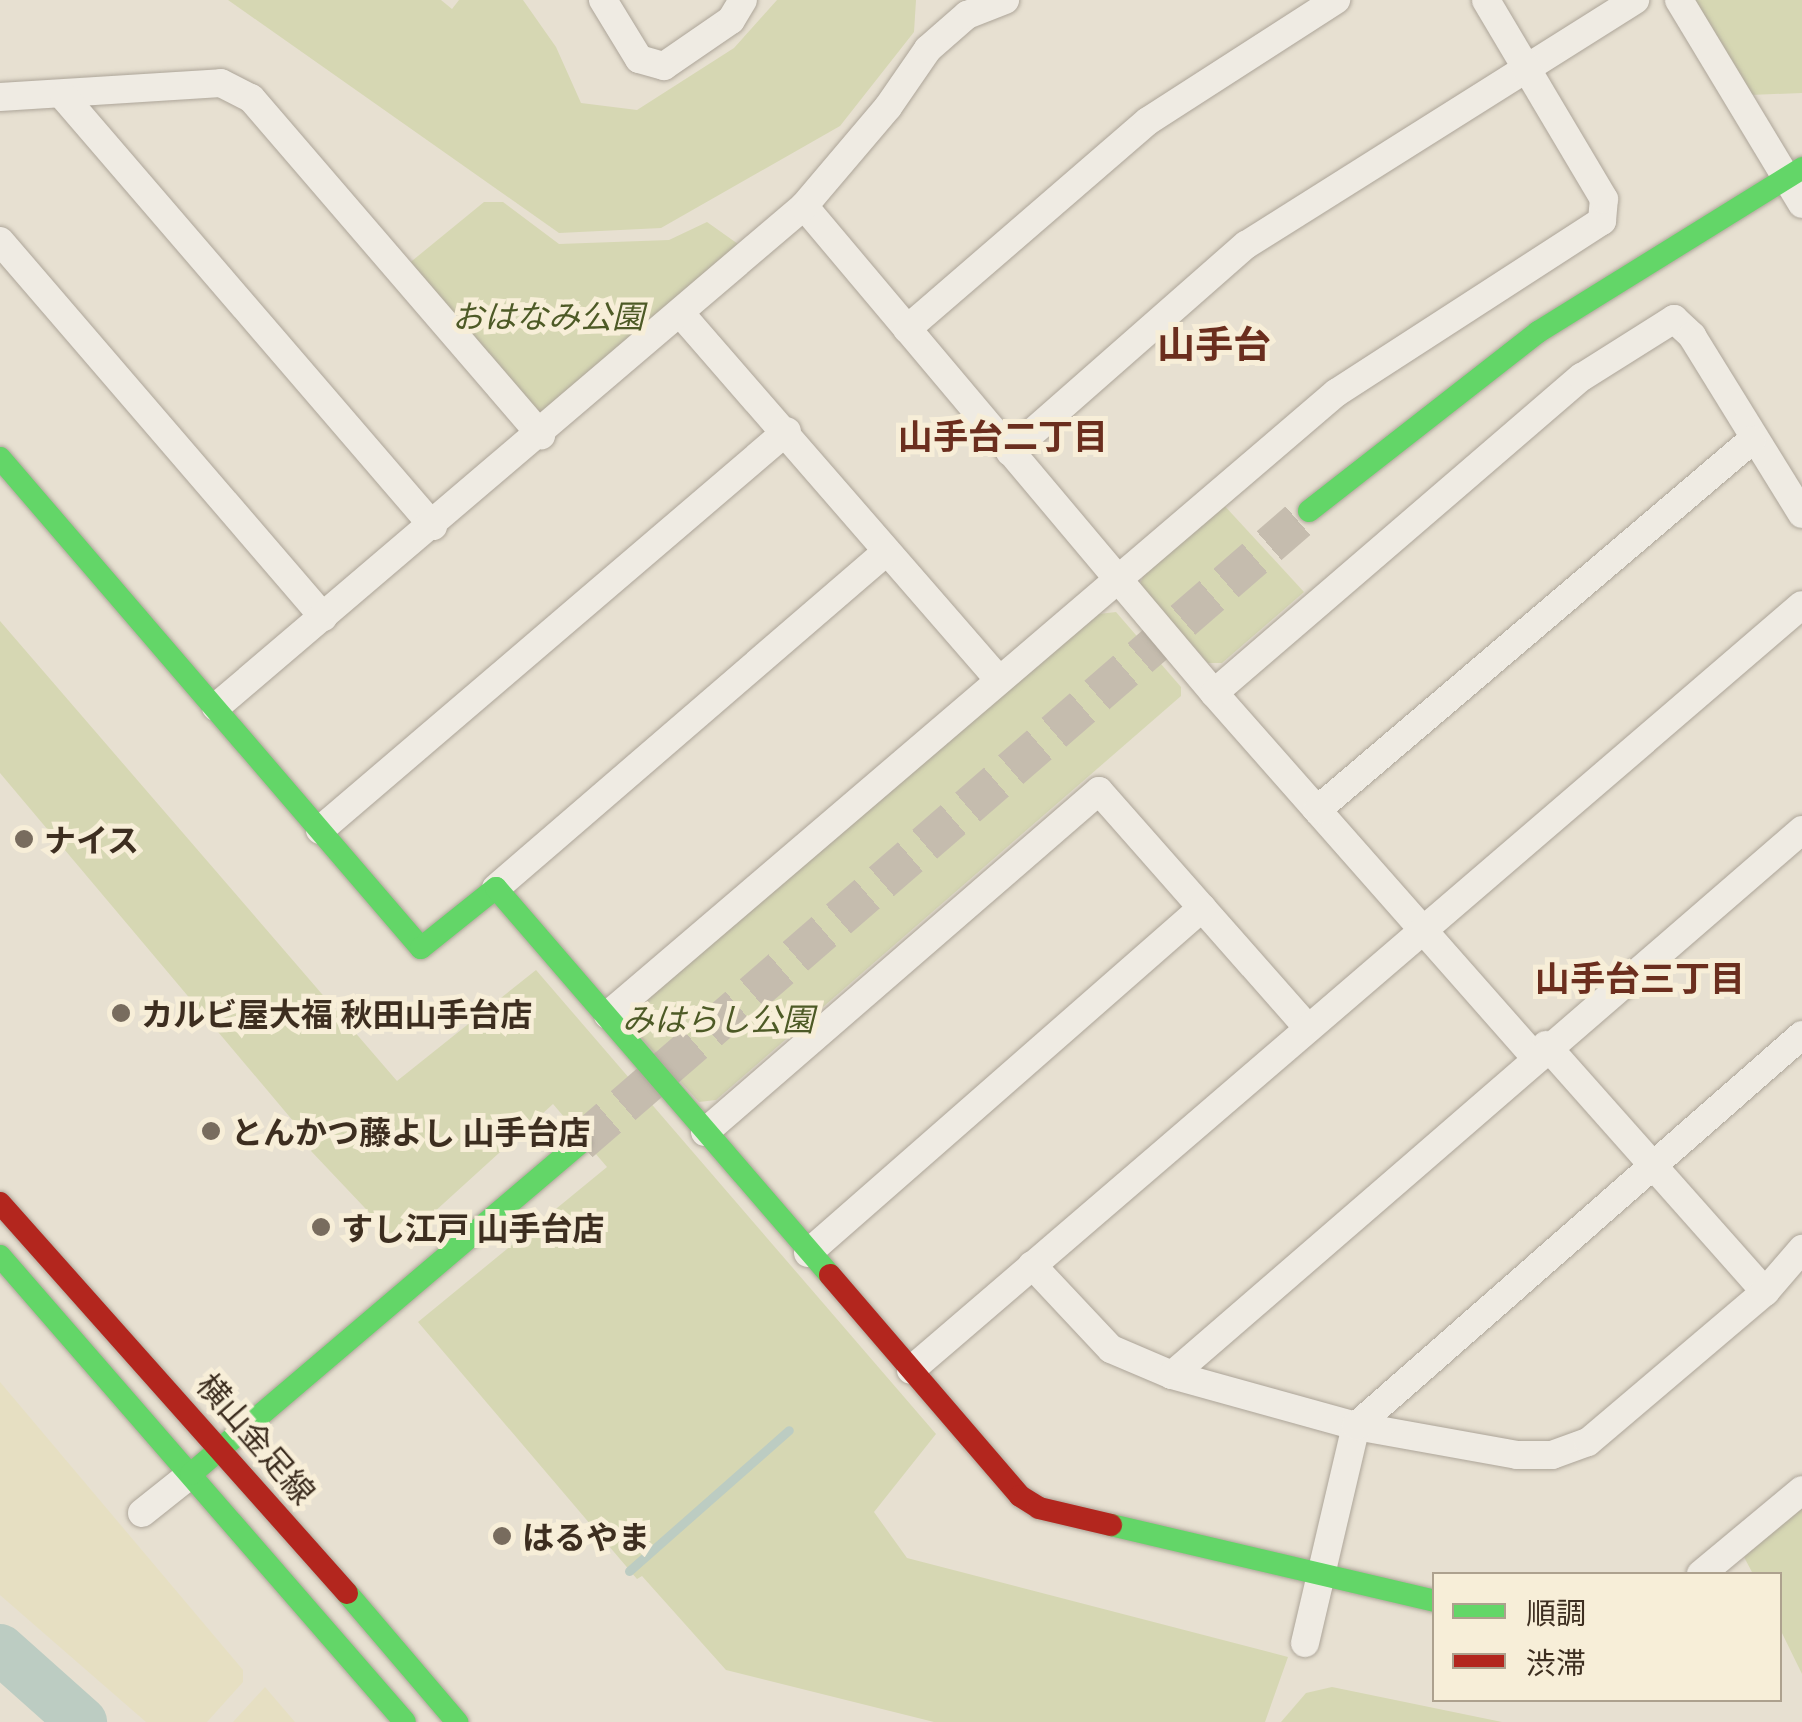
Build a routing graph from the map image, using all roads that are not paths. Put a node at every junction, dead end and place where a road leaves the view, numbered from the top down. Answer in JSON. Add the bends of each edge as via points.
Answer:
{"nodes":[{"id":1,"x":603,"y":0,"type":"edge"},
{"id":2,"x":743,"y":0,"type":"edge"},
{"id":3,"x":1005,"y":0,"type":"edge"},
{"id":4,"x":1336,"y":0,"type":"edge"},
{"id":5,"x":1486,"y":0,"type":"edge"},
{"id":6,"x":1635,"y":0,"type":"edge"},
{"id":7,"x":1679,"y":0,"type":"edge"},
{"id":8,"x":1526,"y":66,"type":"junction"},
{"id":9,"x":0,"y":97,"type":"edge"},
{"id":10,"x":64,"y":97,"type":"junction"},
{"id":11,"x":1794,"y":173,"type":"edge"},
{"id":12,"x":1802,"y":204,"type":"edge"},
{"id":13,"x":804,"y":206,"type":"junction"},
{"id":14,"x":0,"y":242,"type":"edge"},
{"id":15,"x":681,"y":314,"type":"junction"},
{"id":16,"x":907,"y":329,"type":"junction"},
{"id":17,"x":787,"y":431,"type":"junction"},
{"id":18,"x":541,"y":436,"type":"junction"},
{"id":19,"x":1752,"y":440,"type":"junction"},
{"id":20,"x":1010,"y":452,"type":"junction"},
{"id":21,"x":0,"y":458,"type":"edge"},
{"id":22,"x":1310,"y":511,"type":"tunnel mouth"},
{"id":23,"x":1802,"y":514,"type":"edge"},
{"id":24,"x":433,"y":526,"type":"junction"},
{"id":25,"x":886,"y":552,"type":"junction"},
{"id":26,"x":1116,"y":576,"type":"junction"},
{"id":27,"x":1802,"y":605,"type":"edge"},
{"id":28,"x":323,"y":617,"type":"junction"},
{"id":29,"x":998,"y":678,"type":"junction"},
{"id":30,"x":1214,"y":694,"type":"junction"},
{"id":31,"x":216,"y":708,"type":"junction"},
{"id":32,"x":1317,"y":810,"type":"junction"},
{"id":33,"x":320,"y":830,"type":"junction"},
{"id":34,"x":1802,"y":830,"type":"edge"},
{"id":35,"x":496,"y":888,"type":"junction"},
{"id":36,"x":1202,"y":908,"type":"junction"},
{"id":37,"x":1422,"y":930,"type":"junction"},
{"id":38,"x":608,"y":1015,"type":"junction"},
{"id":39,"x":1306,"y":1026,"type":"junction"},
{"id":40,"x":1802,"y":1035,"type":"edge"},
{"id":41,"x":1540,"y":1051,"type":"junction"},
{"id":42,"x":705,"y":1132,"type":"junction"},
{"id":43,"x":580,"y":1143,"type":"tunnel mouth"},
{"id":44,"x":1653,"y":1166,"type":"junction"},
{"id":45,"x":0,"y":1203,"type":"edge"},
{"id":46,"x":1802,"y":1249,"type":"edge"},
{"id":47,"x":808,"y":1253,"type":"junction"},
{"id":48,"x":0,"y":1256,"type":"edge"},
{"id":49,"x":1032,"y":1265,"type":"junction"},
{"id":50,"x":1765,"y":1292,"type":"junction"},
{"id":51,"x":911,"y":1370,"type":"junction"},
{"id":52,"x":1172,"y":1376,"type":"junction"},
{"id":53,"x":1356,"y":1426,"type":"junction"},
{"id":54,"x":224,"y":1447,"type":"junction"},
{"id":55,"x":191,"y":1474,"type":"junction"},
{"id":56,"x":1802,"y":1490,"type":"edge"},
{"id":57,"x":142,"y":1512,"type":"dead end"},
{"id":58,"x":1703,"y":1572,"type":"edge"},
{"id":59,"x":1322,"y":1577,"type":"junction"},
{"id":60,"x":1432,"y":1601,"type":"edge"},
{"id":61,"x":1304,"y":1643,"type":"dead end"},
{"id":62,"x":404,"y":1722,"type":"edge"},
{"id":63,"x":458,"y":1722,"type":"edge"}],
"edges":[{"from":1,"to":2,"type":"street","via":[[639,59],[664,66],[731,20]]},
{"from":3,"to":13,"type":"street","via":[[967,15],[928,48],[888,108]]},
{"from":4,"to":16,"type":"street","via":[[1148,121]]},
{"from":5,"to":8,"type":"street"},
{"from":6,"to":8,"type":"street"},
{"from":7,"to":11,"type":"street"},
{"from":8,"to":20,"type":"street","via":[[1246,245]]},
{"from":8,"to":26,"type":"street","via":[[1604,198],[1602,221],[1336,393]]},
{"from":9,"to":10,"type":"street"},
{"from":10,"to":18,"type":"street","via":[[222,83],[251,98]]},
{"from":10,"to":24,"type":"street"},
{"from":11,"to":12,"type":"street"},
{"from":11,"to":22,"type":"street","via":[[1538,332]]},
{"from":13,"to":15,"type":"street"},
{"from":13,"to":16,"type":"street"},
{"from":14,"to":28,"type":"street"},
{"from":15,"to":17,"type":"street"},
{"from":15,"to":18,"type":"street"},
{"from":16,"to":20,"type":"street"},
{"from":17,"to":25,"type":"street"},
{"from":17,"to":33,"type":"street"},
{"from":18,"to":24,"type":"street"},
{"from":19,"to":23,"type":"street"},
{"from":19,"to":30,"type":"street","via":[[1692,336],[1674,319],[1582,377]]},
{"from":19,"to":32,"type":"street"},
{"from":20,"to":26,"type":"street"},
{"from":21,"to":31,"type":"street"},
{"from":24,"to":28,"type":"street"},
{"from":25,"to":29,"type":"street"},
{"from":25,"to":35,"type":"street"},
{"from":26,"to":29,"type":"street"},
{"from":26,"to":30,"type":"street"},
{"from":27,"to":37,"type":"street"},
{"from":28,"to":31,"type":"street"},
{"from":29,"to":38,"type":"street"},
{"from":30,"to":32,"type":"street"},
{"from":31,"to":33,"type":"street"},
{"from":32,"to":37,"type":"street"},
{"from":33,"to":35,"type":"street","via":[[421,948]]},
{"from":34,"to":41,"type":"street"},
{"from":35,"to":38,"type":"street"},
{"from":36,"to":39,"type":"street"},
{"from":36,"to":42,"type":"street","via":[[1099,791]]},
{"from":36,"to":47,"type":"street"},
{"from":37,"to":39,"type":"street"},
{"from":37,"to":41,"type":"street"},
{"from":38,"to":42,"type":"street"},
{"from":39,"to":49,"type":"street"},
{"from":40,"to":44,"type":"street"},
{"from":41,"to":44,"type":"street"},
{"from":41,"to":52,"type":"street"},
{"from":42,"to":47,"type":"street"},
{"from":43,"to":54,"type":"street"},
{"from":44,"to":50,"type":"street"},
{"from":44,"to":53,"type":"street"},
{"from":45,"to":54,"type":"street","name":"横山金足線"},
{"from":46,"to":50,"type":"street"},
{"from":47,"to":51,"type":"street"},
{"from":48,"to":55,"type":"street"},
{"from":49,"to":51,"type":"street"},
{"from":49,"to":52,"type":"street","via":[[1111,1349]]},
{"from":50,"to":53,"type":"street","via":[[1588,1442],[1552,1454],[1517,1455]]},
{"from":51,"to":59,"type":"street","via":[[1020,1496],[1040,1508]]},
{"from":52,"to":53,"type":"street"},
{"from":53,"to":59,"type":"street"},
{"from":54,"to":55,"type":"street"},
{"from":54,"to":63,"type":"street","name":"横山金足線"},
{"from":55,"to":57,"type":"street"},
{"from":55,"to":62,"type":"street"},
{"from":56,"to":58,"type":"street"},
{"from":59,"to":60,"type":"street"},
{"from":59,"to":61,"type":"street"}]}
